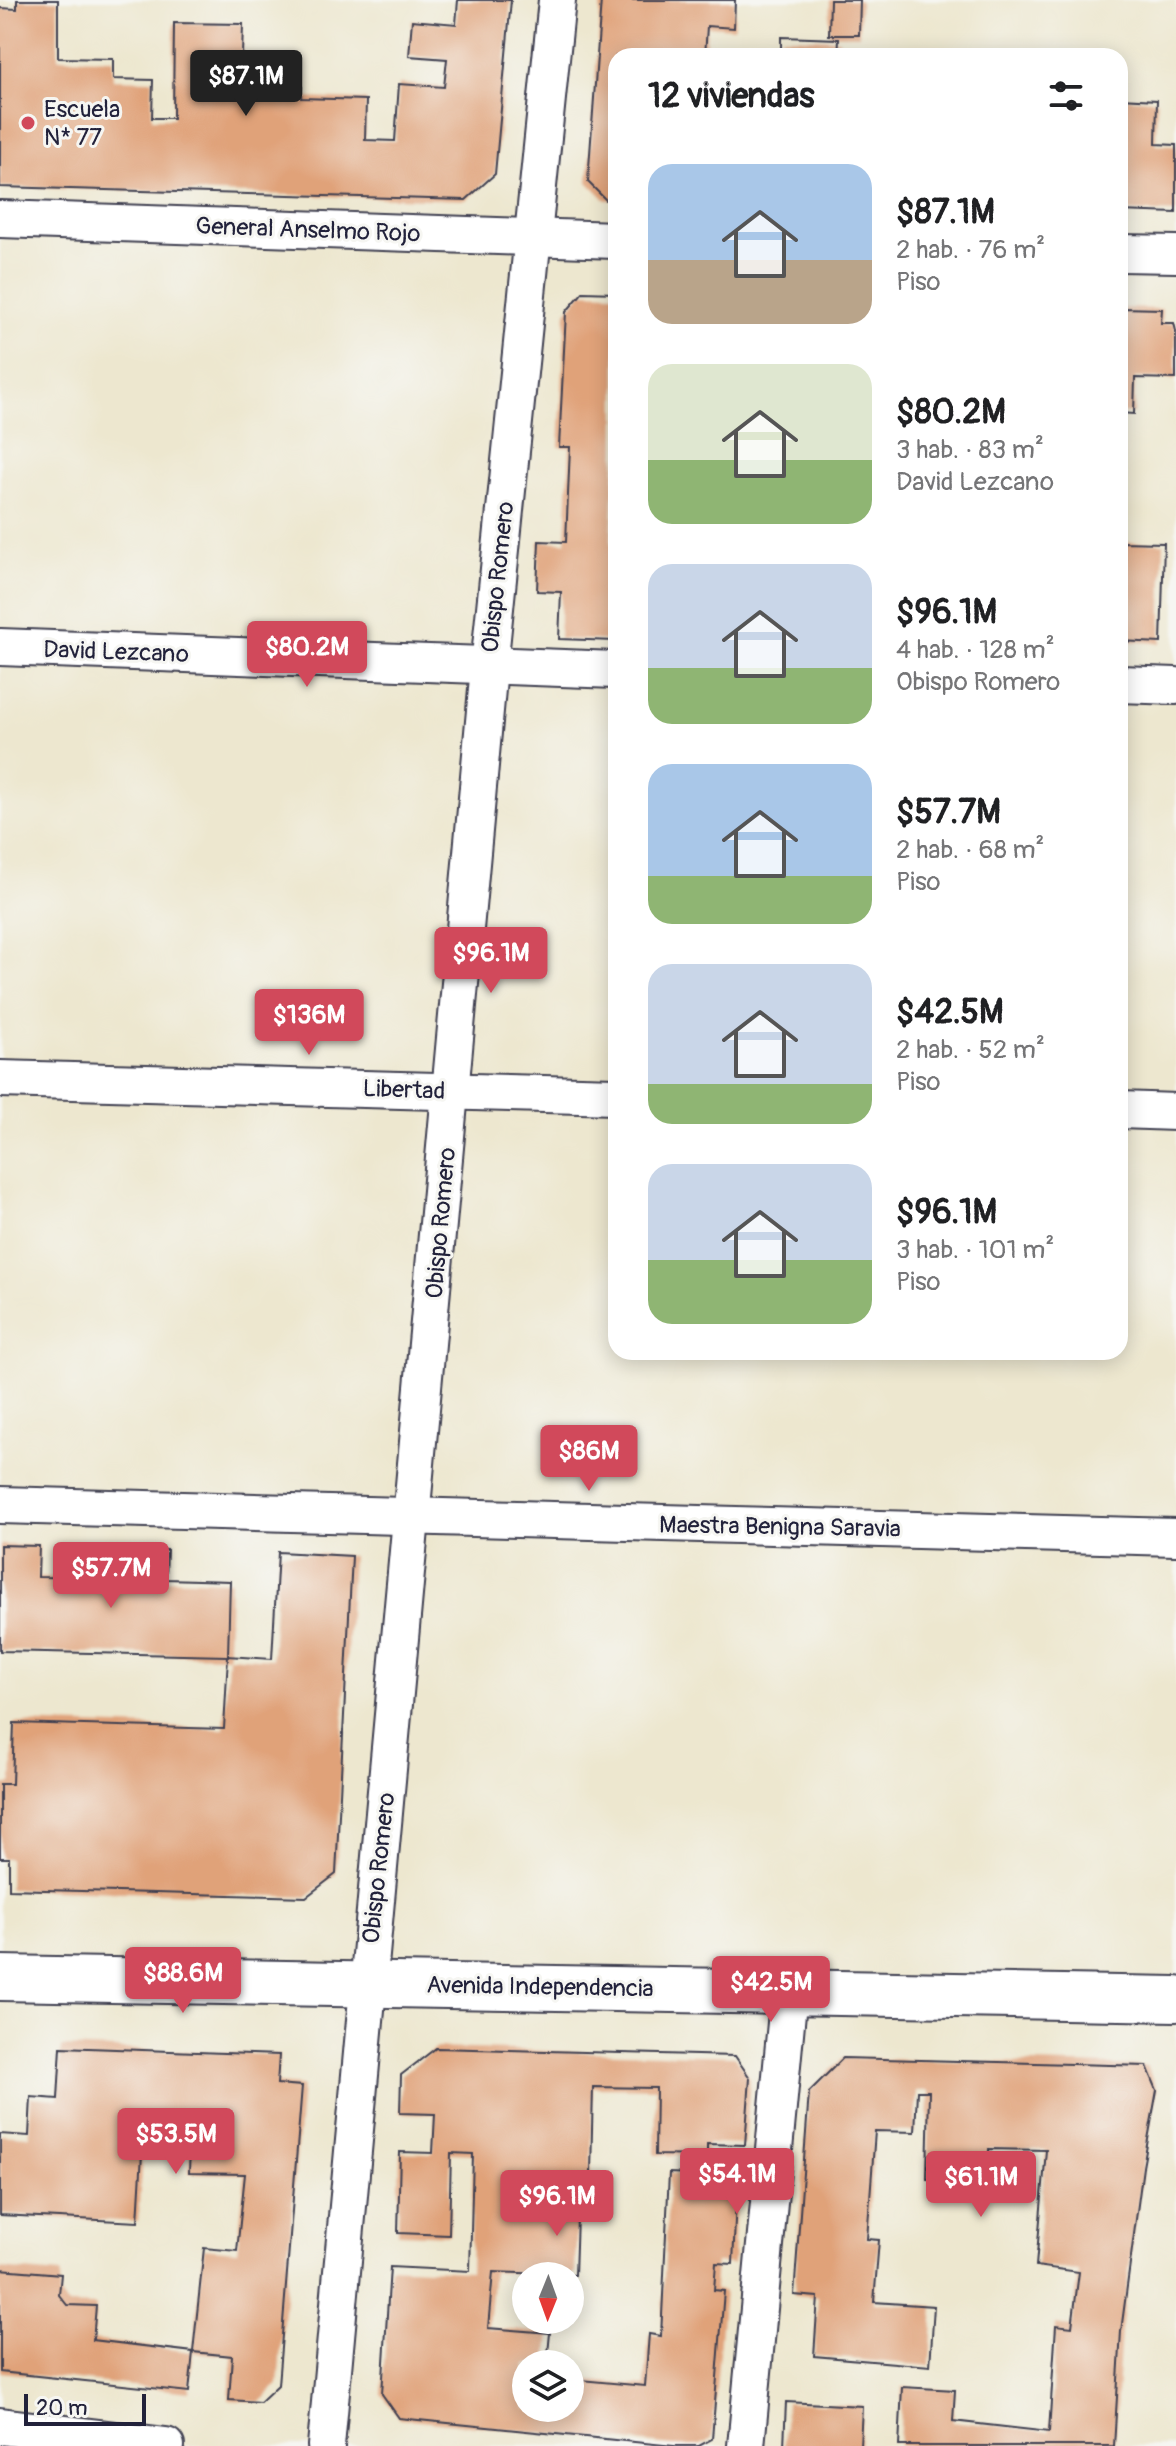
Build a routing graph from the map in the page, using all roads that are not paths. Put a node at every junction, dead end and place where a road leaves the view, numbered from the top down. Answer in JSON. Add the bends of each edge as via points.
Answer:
{"nodes":[{"id":1,"x":557,"y":0,"type":"edge"},
{"id":2,"x":0,"y":219,"type":"edge"},
{"id":3,"x":531,"y":238,"type":"junction"},
{"id":4,"x":608,"y":240,"type":"edge"},
{"id":5,"x":1128,"y":253,"type":"edge"},
{"id":6,"x":1176,"y":254,"type":"edge"},
{"id":7,"x":0,"y":647,"type":"edge"},
{"id":8,"x":489,"y":667,"type":"junction"},
{"id":9,"x":608,"y":670,"type":"edge"},
{"id":10,"x":1128,"y":684,"type":"edge"},
{"id":11,"x":1176,"y":686,"type":"edge"},
{"id":12,"x":0,"y":1079,"type":"edge"},
{"id":13,"x":453,"y":1091,"type":"junction"},
{"id":14,"x":608,"y":1096,"type":"edge"},
{"id":15,"x":1128,"y":1110,"type":"edge"},
{"id":16,"x":1176,"y":1112,"type":"edge"},
{"id":17,"x":0,"y":1505,"type":"edge"},
{"id":18,"x":414,"y":1519,"type":"junction"},
{"id":19,"x":1176,"y":1537,"type":"edge"},
{"id":20,"x":0,"y":1978,"type":"edge"},
{"id":21,"x":367,"y":1985,"type":"junction"},
{"id":22,"x":789,"y":1991,"type":"junction"},
{"id":23,"x":1176,"y":1999,"type":"edge"},
{"id":24,"x":0,"y":2426,"type":"edge"},
{"id":25,"x":166,"y":2446,"type":"edge"},
{"id":26,"x":326,"y":2446,"type":"edge"},
{"id":27,"x":746,"y":2446,"type":"edge"}],
"edges":[{"from":1,"to":3,"type":"street","name":"Obispo Romero"},
{"from":2,"to":3,"type":"street","name":"General Anselmo Rojo"},
{"from":3,"to":4,"type":"street","name":"General Anselmo Rojo"},
{"from":3,"to":8,"type":"street","name":"Obispo Romero"},
{"from":5,"to":6,"type":"street"},
{"from":7,"to":8,"type":"street","name":"David Lezcano"},
{"from":8,"to":9,"type":"street","name":"David Lezcano"},
{"from":8,"to":13,"type":"street","name":"Obispo Romero"},
{"from":10,"to":11,"type":"street"},
{"from":12,"to":13,"type":"street","name":"Libertad"},
{"from":13,"to":14,"type":"street","name":"Libertad"},
{"from":13,"to":18,"type":"street","name":"Obispo Romero"},
{"from":15,"to":16,"type":"street"},
{"from":17,"to":18,"type":"street","name":"Maestra Benigna Saravia"},
{"from":18,"to":19,"type":"street","name":"Maestra Benigna Saravia"},
{"from":18,"to":21,"type":"street","name":"Obispo Romero"},
{"from":20,"to":21,"type":"main road","name":"Avenida Independencia"},
{"from":21,"to":22,"type":"main road","name":"Avenida Independencia"},
{"from":21,"to":26,"type":"street","name":"Obispo Romero"},
{"from":22,"to":23,"type":"main road","name":"Avenida Independencia"},
{"from":22,"to":27,"type":"street"},
{"from":24,"to":25,"type":"street"}]}
